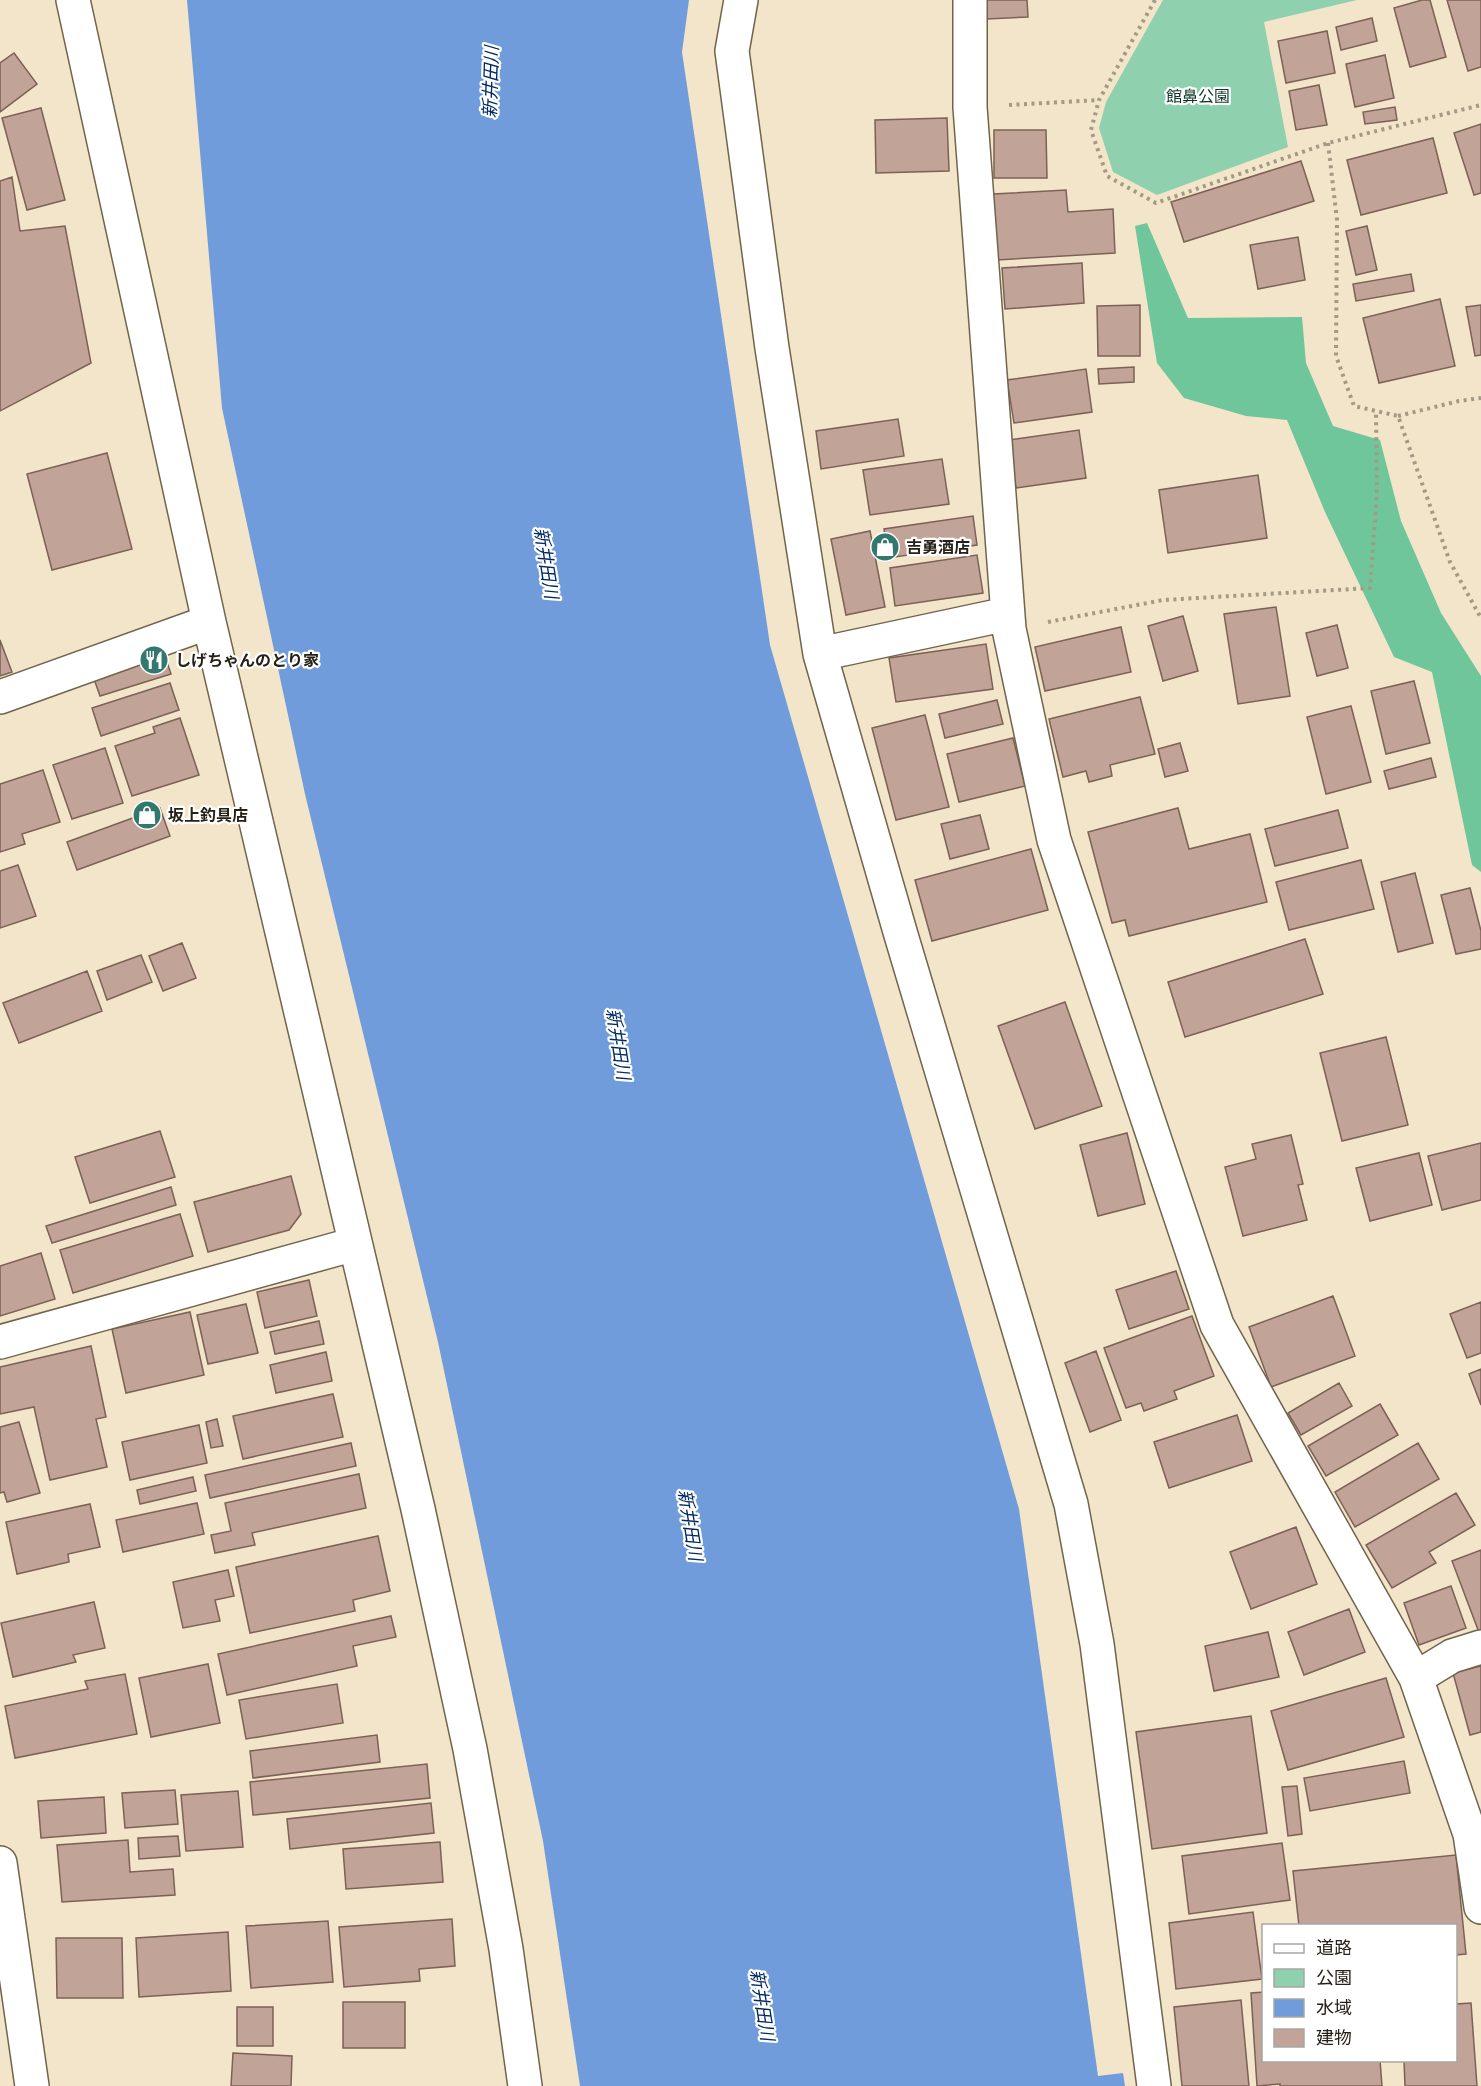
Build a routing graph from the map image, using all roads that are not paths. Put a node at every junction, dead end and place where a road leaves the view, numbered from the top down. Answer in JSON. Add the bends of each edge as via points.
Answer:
{"nodes":[{"id":1,"x":73,"y":0,"type":"edge"},
{"id":2,"x":741,"y":0,"type":"edge"},
{"id":3,"x":970,"y":0,"type":"edge"},
{"id":4,"x":209,"y":622,"type":"junction"},
{"id":5,"x":1008,"y":622,"type":"junction"},
{"id":6,"x":820,"y":654,"type":"junction"},
{"id":7,"x":0,"y":697,"type":"edge"},
{"id":8,"x":355,"y":1244,"type":"junction"},
{"id":9,"x":0,"y":1342,"type":"edge"},
{"id":10,"x":1481,"y":1647,"type":"edge"},
{"id":11,"x":1416,"y":1678,"type":"junction"},
{"id":12,"x":0,"y":1863,"type":"edge"},
{"id":13,"x":1481,"y":1907,"type":"edge"},
{"id":14,"x":32,"y":2086,"type":"edge"},
{"id":15,"x":525,"y":2086,"type":"edge"},
{"id":16,"x":1154,"y":2086,"type":"edge"}],
"edges":[{"from":1,"to":4,"type":"street"},
{"from":2,"to":6,"type":"street","via":[[732,51],[772,348]]},
{"from":3,"to":5,"type":"street","via":[[970,107]]},
{"from":4,"to":7,"type":"street"},
{"from":4,"to":8,"type":"street"},
{"from":5,"to":6,"type":"street"},
{"from":5,"to":11,"type":"street","via":[[1054,840],[1217,1325]]},
{"from":6,"to":16,"type":"street","via":[[1071,1504],[1097,1644]]},
{"from":8,"to":9,"type":"street"},
{"from":8,"to":15,"type":"street","via":[[470,1749],[506,1949]]},
{"from":10,"to":11,"type":"street","via":[[1452,1656]]},
{"from":11,"to":13,"type":"street","via":[[1470,1834]]},
{"from":12,"to":14,"type":"street"}]}
